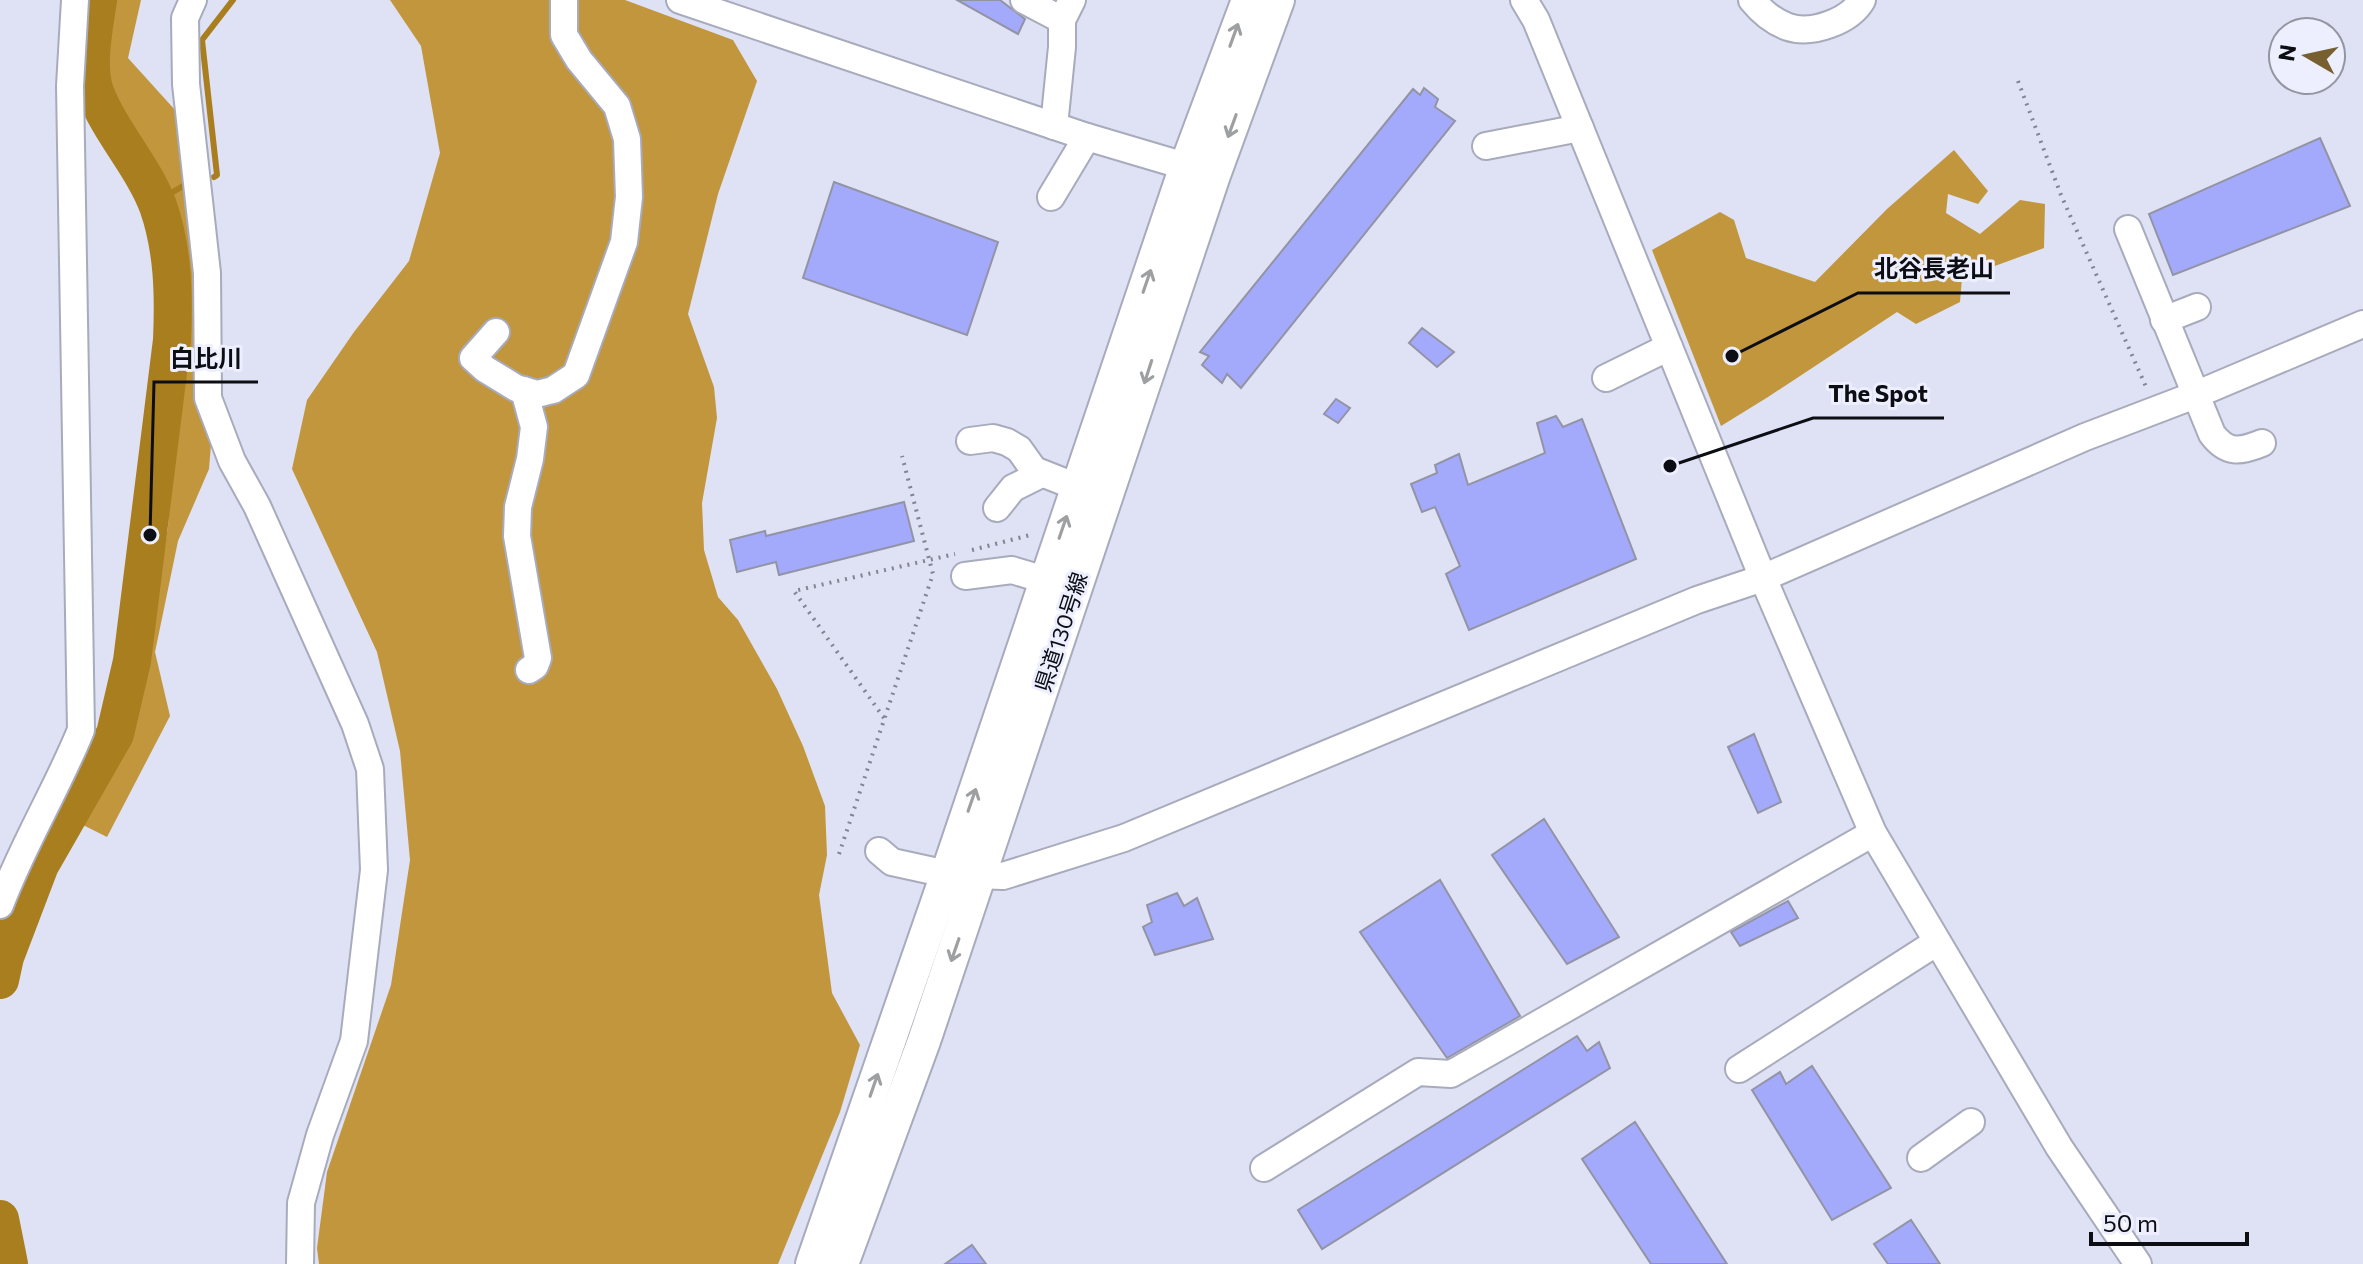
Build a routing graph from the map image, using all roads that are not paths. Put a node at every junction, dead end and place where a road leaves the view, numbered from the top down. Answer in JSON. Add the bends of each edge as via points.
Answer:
{"nodes":[{"id":1,"x":75,"y":0,"type":"edge"},
{"id":2,"x":193,"y":0,"type":"edge"},
{"id":3,"x":564,"y":0,"type":"edge"},
{"id":4,"x":680,"y":0,"type":"edge"},
{"id":5,"x":1024,"y":0,"type":"edge"},
{"id":6,"x":1248,"y":0,"type":"edge"},
{"id":7,"x":1278,"y":0,"type":"edge"},
{"id":8,"x":1524,"y":0,"type":"edge"},
{"id":9,"x":1752,"y":0,"type":"edge"},
{"id":10,"x":1862,"y":0,"type":"edge"},
{"id":11,"x":1067,"y":10,"type":"edge"},
{"id":12,"x":1054,"y":126,"type":"junction"},
{"id":13,"x":1580,"y":128,"type":"junction"},
{"id":14,"x":1087,"y":137,"type":"junction"},
{"id":15,"x":1486,"y":146,"type":"dead end"},
{"id":16,"x":1200,"y":171,"type":"junction"},
{"id":17,"x":1051,"y":197,"type":"dead end"},
{"id":18,"x":2128,"y":229,"type":"dead end"},
{"id":19,"x":2197,"y":307,"type":"dead end"},
{"id":20,"x":2164,"y":320,"type":"junction"},
{"id":21,"x":2363,"y":324,"type":"edge"},
{"id":22,"x":496,"y":332,"type":"dead end"},
{"id":23,"x":1669,"y":347,"type":"junction"},
{"id":24,"x":1606,"y":378,"type":"dead end"},
{"id":25,"x":524,"y":390,"type":"junction"},
{"id":26,"x":2195,"y":395,"type":"junction"},
{"id":27,"x":970,"y":441,"type":"dead end"},
{"id":28,"x":2262,"y":443,"type":"dead end"},
{"id":29,"x":1041,"y":474,"type":"junction"},
{"id":30,"x":1077,"y":487,"type":"junction"},
{"id":31,"x":997,"y":508,"type":"dead end"},
{"id":32,"x":965,"y":576,"type":"dead end"},
{"id":33,"x":1763,"y":578,"type":"junction"},
{"id":34,"x":1045,"y":580,"type":"junction"},
{"id":35,"x":529,"y":670,"type":"dead end"},
{"id":36,"x":1873,"y":833,"type":"junction"},
{"id":37,"x":879,"y":851,"type":"dead end"},
{"id":38,"x":7,"y":863,"type":"edge"},
{"id":39,"x":947,"y":874,"type":"junction"},
{"id":40,"x":980,"y":876,"type":"junction"},
{"id":41,"x":0,"y":905,"type":"edge"},
{"id":42,"x":1937,"y":942,"type":"junction"},
{"id":43,"x":1739,"y":1069,"type":"dead end"},
{"id":44,"x":1971,"y":1122,"type":"dead end"},
{"id":45,"x":848,"y":1158,"type":"junction"},
{"id":46,"x":1921,"y":1158,"type":"dead end"},
{"id":47,"x":1264,"y":1168,"type":"dead end"},
{"id":48,"x":871,"y":1182,"type":"junction"},
{"id":49,"x":300,"y":1264,"type":"edge"},
{"id":50,"x":799,"y":1264,"type":"edge"},
{"id":51,"x":812,"y":1264,"type":"edge"},
{"id":52,"x":842,"y":1264,"type":"edge"},
{"id":53,"x":854,"y":1264,"type":"edge"},
{"id":54,"x":2138,"y":1264,"type":"edge"}],
"edges":[{"from":1,"to":38,"type":"street","via":[[70,86],[81,730],[64,773]]},
{"from":2,"to":49,"type":"street","via":[[185,18],[186,84],[207,273],[208,398],[232,461],[355,724],[370,769],[374,870],[354,1041],[301,1203]]},
{"from":3,"to":25,"type":"street","via":[[564,35],[617,106],[627,139],[629,197],[624,242],[576,375],[553,390]]},
{"from":4,"to":12,"type":"street"},
{"from":5,"to":11,"type":"street"},
{"from":16,"to":6,"type":"main road","name":"県道130号線","one_way":true},
{"from":7,"to":16,"type":"main road","name":"県道130号線","one_way":true},
{"from":8,"to":13,"type":"street"},
{"from":9,"to":10,"type":"street","via":[[1791,28],[1823,26],[1856,10]]},
{"from":11,"to":12,"type":"street"},
{"from":12,"to":14,"type":"street"},
{"from":13,"to":15,"type":"street"},
{"from":13,"to":23,"type":"street"},
{"from":14,"to":16,"type":"street"},
{"from":14,"to":17,"type":"street"},
{"from":30,"to":16,"type":"main road","name":"県道130号線","one_way":true},
{"from":16,"to":40,"type":"main road","name":"県道130号線","one_way":true},
{"from":18,"to":20,"type":"street"},
{"from":19,"to":20,"type":"street"},
{"from":20,"to":26,"type":"street"},
{"from":21,"to":26,"type":"street"},
{"from":22,"to":25,"type":"street","via":[[473,358]]},
{"from":23,"to":24,"type":"street"},
{"from":23,"to":33,"type":"street"},
{"from":25,"to":35,"type":"street","via":[[534,427],[517,536],[538,658]]},
{"from":26,"to":28,"type":"street","via":[[2221,445],[2234,449]]},
{"from":26,"to":33,"type":"street","via":[[2085,437]]},
{"from":27,"to":29,"type":"street","via":[[1007,442]]},
{"from":29,"to":30,"type":"street"},
{"from":29,"to":31,"type":"street","via":[[1013,488]]},
{"from":34,"to":30,"type":"main road","name":"県道130号線","one_way":true},
{"from":32,"to":34,"type":"street","via":[[1012,570]]},
{"from":33,"to":36,"type":"street"},
{"from":33,"to":40,"type":"street","via":[[1697,600],[1124,838],[1003,876]]},
{"from":39,"to":34,"type":"main road","name":"県道130号線","one_way":true},
{"from":36,"to":42,"type":"street"},
{"from":36,"to":47,"type":"street","via":[[1451,1074],[1418,1072]]},
{"from":37,"to":39,"type":"street","via":[[892,862]]},
{"from":38,"to":41,"type":"street"},
{"from":39,"to":40,"type":"street"},
{"from":45,"to":39,"type":"main road","name":"県道130号線","one_way":true},
{"from":40,"to":48,"type":"main road","name":"県道130号線","one_way":true},
{"from":42,"to":43,"type":"street"},
{"from":42,"to":54,"type":"street","via":[[2059,1147]]},
{"from":44,"to":46,"type":"street"},
{"from":45,"to":50,"type":"main road"},
{"from":45,"to":51,"type":"main road","name":"県道130号線"},
{"from":48,"to":52,"type":"main road","name":"県道130号線"},
{"from":48,"to":53,"type":"main road"}]}
